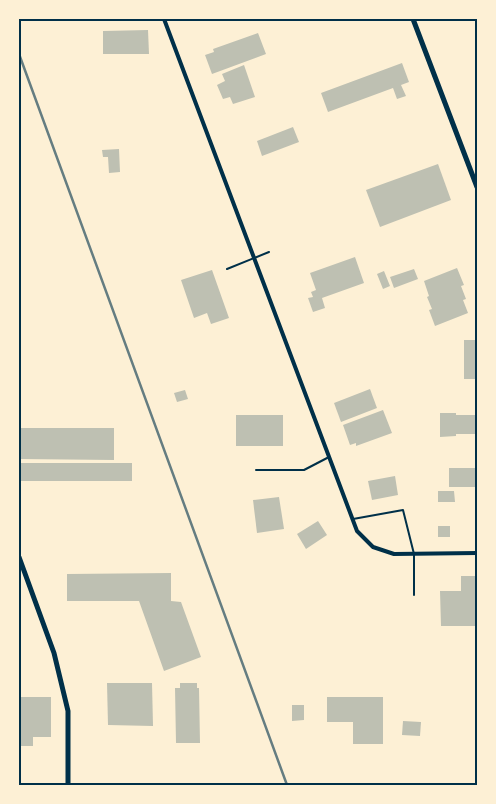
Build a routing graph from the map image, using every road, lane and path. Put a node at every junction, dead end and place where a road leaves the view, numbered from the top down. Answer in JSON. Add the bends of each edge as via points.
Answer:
{"nodes":[{"id":1,"x":164,"y":19,"type":"edge"},
{"id":2,"x":413,"y":19,"type":"edge"},
{"id":3,"x":477,"y":166,"type":"edge"},
{"id":4,"x":470,"y":168,"type":"junction"},
{"id":5,"x":477,"y":187,"type":"edge"},
{"id":6,"x":269,"y":252,"type":"dead end"},
{"id":7,"x":254,"y":258,"type":"junction"},
{"id":8,"x":227,"y":269,"type":"dead end"},
{"id":9,"x":329,"y":457,"type":"junction"},
{"id":10,"x":256,"y":470,"type":"dead end"},
{"id":11,"x":352,"y":519,"type":"junction"},
{"id":12,"x":477,"y":553,"type":"edge"},
{"id":13,"x":414,"y":554,"type":"junction"},
{"id":14,"x":19,"y":557,"type":"edge"},
{"id":15,"x":414,"y":595,"type":"dead end"},
{"id":16,"x":68,"y":785,"type":"edge"}],
"edges":[{"from":1,"to":7,"type":"street"},
{"from":2,"to":4,"type":"street"},
{"from":3,"to":4,"type":"street"},
{"from":4,"to":5,"type":"street"},
{"from":6,"to":7,"type":"lane"},
{"from":7,"to":8,"type":"lane"},
{"from":7,"to":9,"type":"street"},
{"from":9,"to":10,"type":"lane","via":[[304,470]]},
{"from":9,"to":11,"type":"street"},
{"from":11,"to":13,"type":"street","via":[[357,531],[373,547],[394,554]]},
{"from":11,"to":13,"type":"lane","via":[[403,510]]},
{"from":12,"to":13,"type":"street"},
{"from":13,"to":15,"type":"lane"},
{"from":14,"to":16,"type":"street","via":[[54,653],[68,711]]}]}
